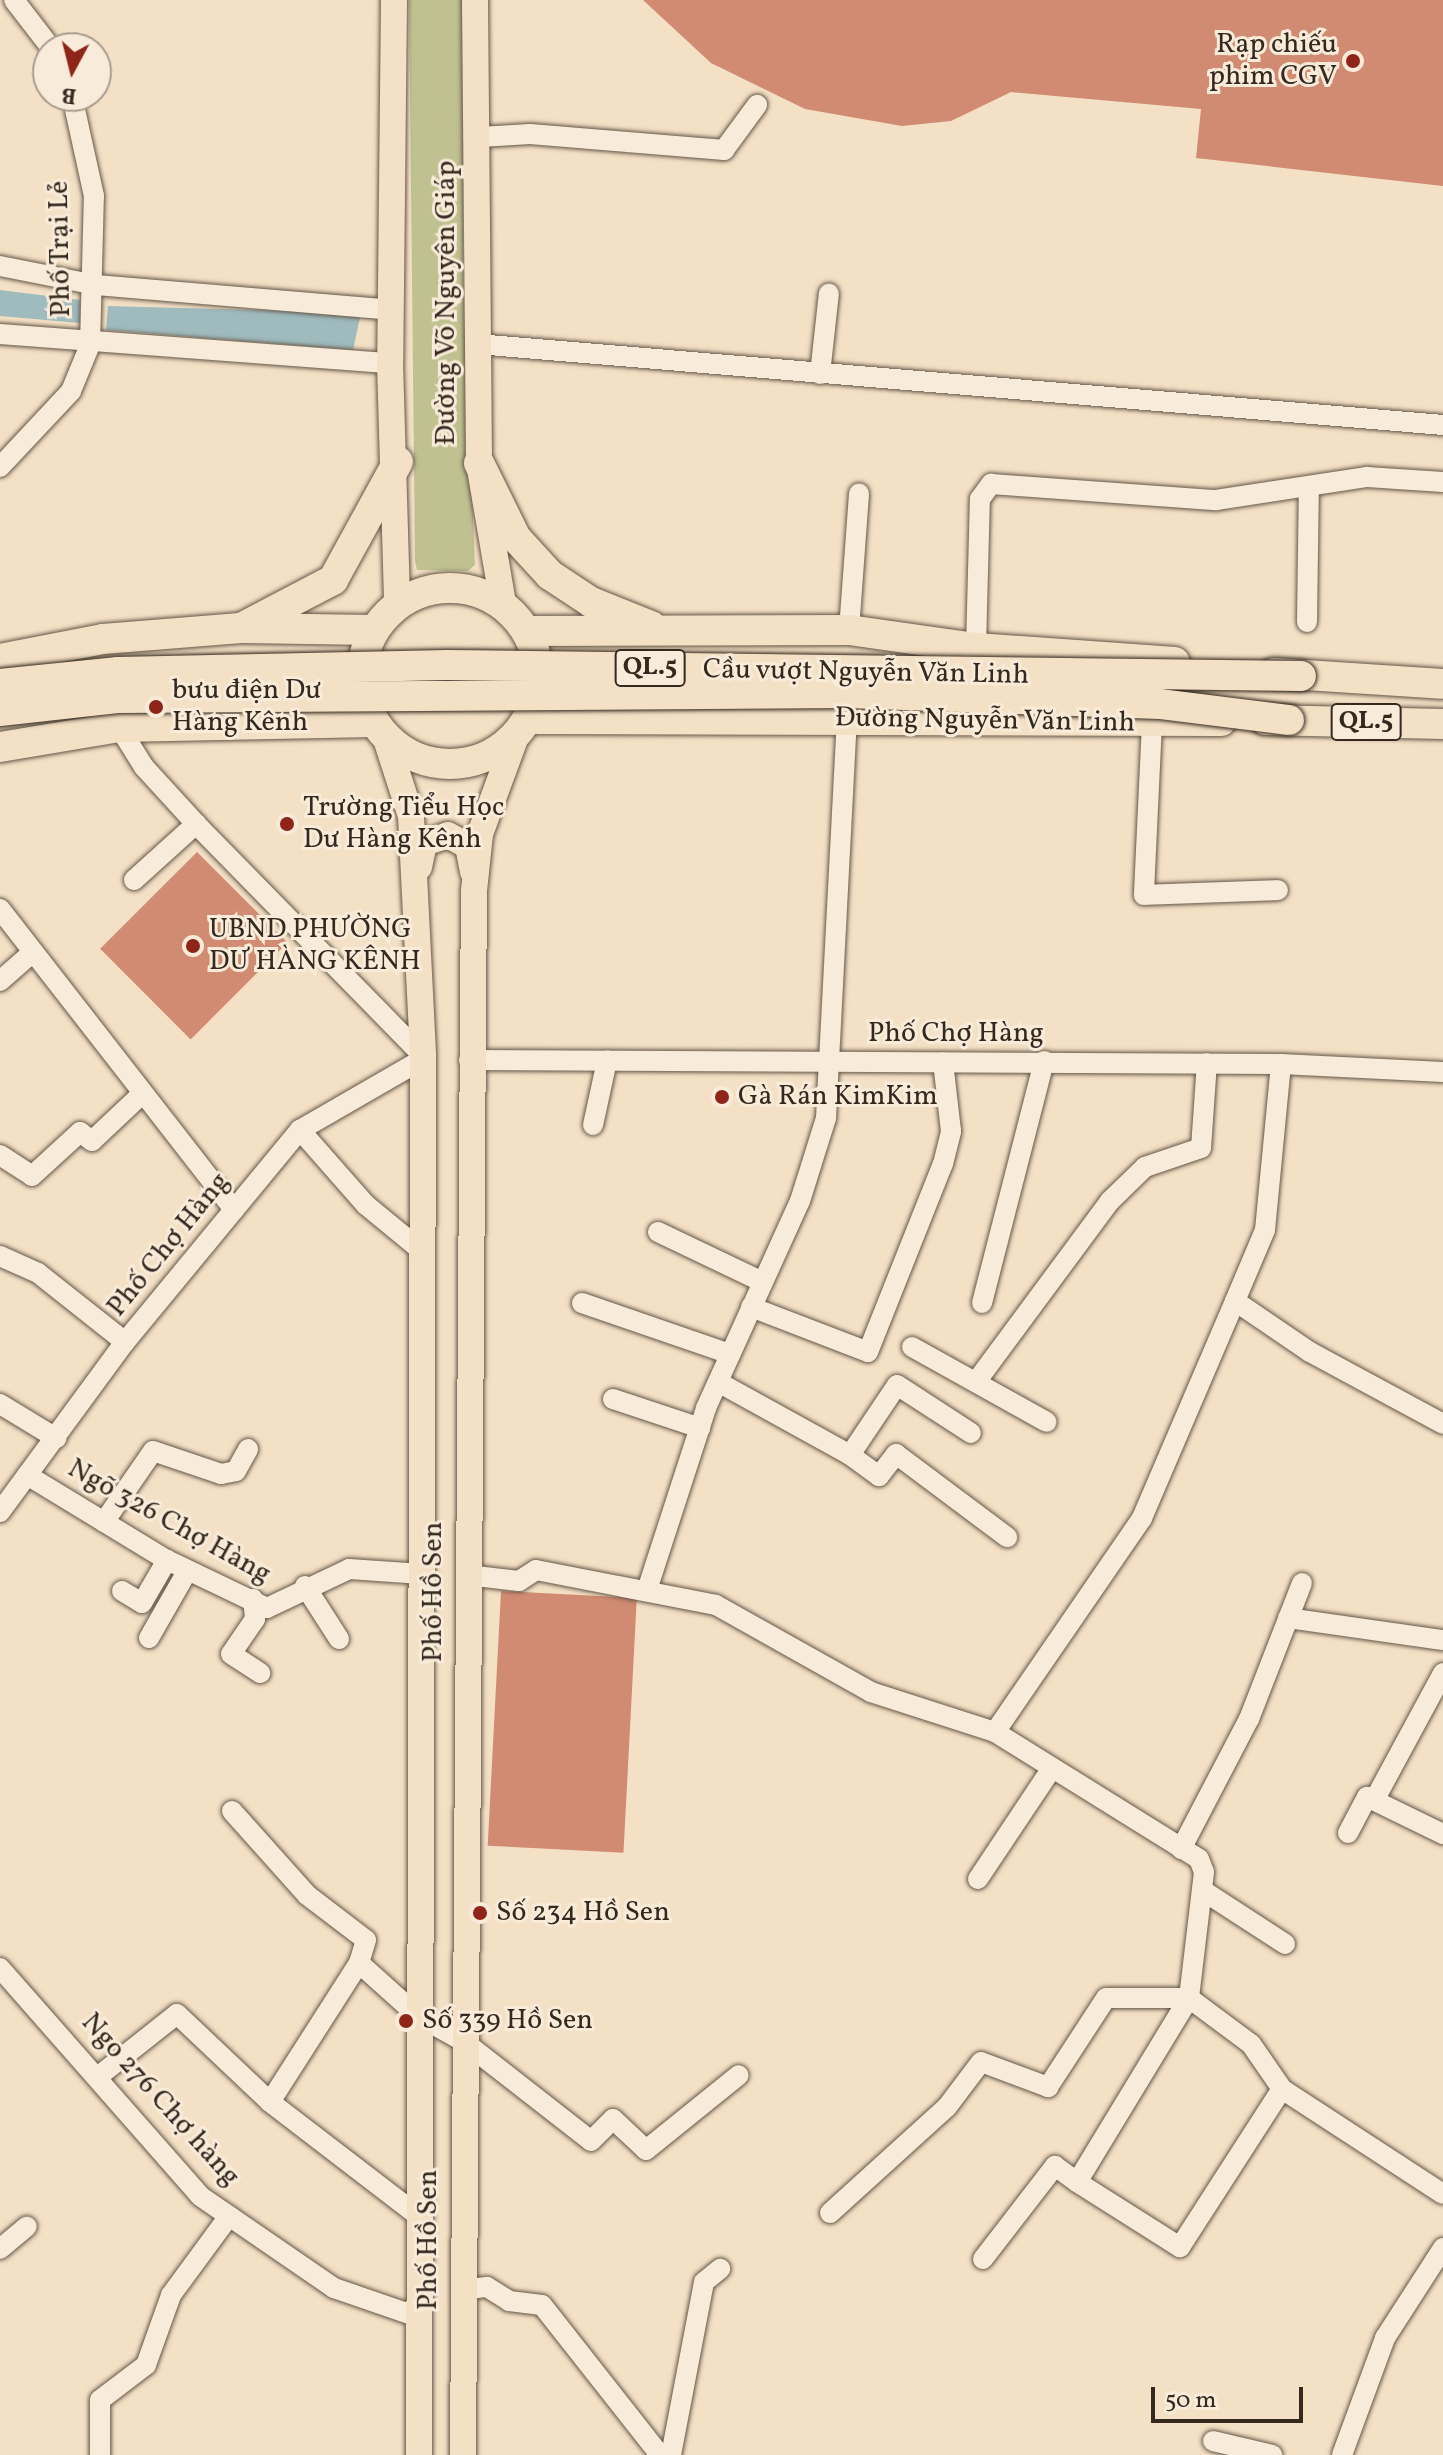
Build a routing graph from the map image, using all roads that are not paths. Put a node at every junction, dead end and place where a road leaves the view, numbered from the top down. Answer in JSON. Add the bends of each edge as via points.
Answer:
{"nodes":[{"id":1,"x":17,"y":0,"type":"edge"},
{"id":2,"x":394,"y":0,"type":"edge"},
{"id":3,"x":475,"y":0,"type":"edge"},
{"id":4,"x":40,"y":32,"type":"edge"},
{"id":5,"x":757,"y":105,"type":"dead end"},
{"id":6,"x":76,"y":112,"type":"edge"},
{"id":7,"x":480,"y":137,"type":"junction"},
{"id":8,"x":0,"y":266,"type":"edge"},
{"id":9,"x":96,"y":285,"type":"junction"},
{"id":10,"x":829,"y":293,"type":"dead end"},
{"id":11,"x":391,"y":310,"type":"junction"},
{"id":12,"x":0,"y":334,"type":"edge"},
{"id":13,"x":477,"y":344,"type":"junction"},
{"id":14,"x":90,"y":345,"type":"junction"},
{"id":15,"x":390,"y":363,"type":"junction"},
{"id":16,"x":820,"y":374,"type":"junction"},
{"id":17,"x":1443,"y":425,"type":"edge"},
{"id":18,"x":398,"y":462,"type":"junction"},
{"id":19,"x":479,"y":463,"type":"junction"},
{"id":20,"x":0,"y":467,"type":"edge"},
{"id":21,"x":1443,"y":482,"type":"edge"},
{"id":22,"x":1309,"y":487,"type":"junction"},
{"id":23,"x":859,"y":493,"type":"dead end"},
{"id":24,"x":397,"y":604,"type":"junction"},
{"id":25,"x":503,"y":604,"type":"junction"},
{"id":26,"x":1307,"y":622,"type":"dead end"},
{"id":27,"x":241,"y":628,"type":"junction"},
{"id":28,"x":374,"y":630,"type":"junction"},
{"id":29,"x":849,"y":630,"type":"junction"},
{"id":30,"x":527,"y":631,"type":"junction"},
{"id":31,"x":203,"y":632,"type":"junction"},
{"id":32,"x":681,"y":632,"type":"junction"},
{"id":33,"x":976,"y":648,"type":"junction"},
{"id":34,"x":3,"y":660,"type":"edge"},
{"id":35,"x":1301,"y":676,"type":"junction"},
{"id":36,"x":1443,"y":684,"type":"edge"},
{"id":37,"x":0,"y":711,"type":"edge"},
{"id":38,"x":707,"y":718,"type":"junction"},
{"id":39,"x":847,"y":720,"type":"junction"},
{"id":40,"x":1289,"y":720,"type":"junction"},
{"id":41,"x":1152,"y":723,"type":"junction"},
{"id":42,"x":1443,"y":724,"type":"edge"},
{"id":43,"x":211,"y":725,"type":"junction"},
{"id":44,"x":119,"y":727,"type":"junction"},
{"id":45,"x":522,"y":727,"type":"junction"},
{"id":46,"x":380,"y":729,"type":"junction"},
{"id":47,"x":0,"y":747,"type":"edge"},
{"id":48,"x":196,"y":824,"type":"junction"},
{"id":49,"x":134,"y":880,"type":"dead end"},
{"id":50,"x":418,"y":890,"type":"junction"},
{"id":51,"x":1278,"y":890,"type":"dead end"},
{"id":52,"x":474,"y":891,"type":"junction"},
{"id":53,"x":0,"y":909,"type":"edge"},
{"id":54,"x":33,"y":952,"type":"junction"},
{"id":55,"x":0,"y":981,"type":"edge"},
{"id":56,"x":423,"y":1058,"type":"junction"},
{"id":57,"x":469,"y":1060,"type":"junction"},
{"id":58,"x":607,"y":1061,"type":"junction"},
{"id":59,"x":1044,"y":1061,"type":"junction"},
{"id":60,"x":828,"y":1062,"type":"junction"},
{"id":61,"x":943,"y":1062,"type":"junction"},
{"id":62,"x":1207,"y":1063,"type":"junction"},
{"id":63,"x":1281,"y":1064,"type":"junction"},
{"id":64,"x":1443,"y":1072,"type":"edge"},
{"id":65,"x":143,"y":1093,"type":"junction"},
{"id":66,"x":593,"y":1125,"type":"dead end"},
{"id":67,"x":300,"y":1130,"type":"junction"},
{"id":68,"x":0,"y":1155,"type":"edge"},
{"id":69,"x":234,"y":1210,"type":"junction"},
{"id":70,"x":658,"y":1232,"type":"dead end"},
{"id":71,"x":422,"y":1251,"type":"junction"},
{"id":72,"x":6,"y":1256,"type":"edge"},
{"id":73,"x":0,"y":1275,"type":"edge"},
{"id":74,"x":763,"y":1282,"type":"junction"},
{"id":75,"x":1235,"y":1301,"type":"junction"},
{"id":76,"x":582,"y":1303,"type":"dead end"},
{"id":77,"x":982,"y":1303,"type":"dead end"},
{"id":78,"x":751,"y":1307,"type":"junction"},
{"id":79,"x":125,"y":1342,"type":"junction"},
{"id":80,"x":912,"y":1347,"type":"dead end"},
{"id":81,"x":730,"y":1354,"type":"junction"},
{"id":82,"x":718,"y":1382,"type":"junction"},
{"id":83,"x":976,"y":1382,"type":"junction"},
{"id":84,"x":613,"y":1399,"type":"dead end"},
{"id":85,"x":0,"y":1404,"type":"edge"},
{"id":86,"x":1047,"y":1422,"type":"dead end"},
{"id":87,"x":1443,"y":1424,"type":"edge"},
{"id":88,"x":700,"y":1428,"type":"junction"},
{"id":89,"x":971,"y":1433,"type":"dead end"},
{"id":90,"x":56,"y":1438,"type":"junction"},
{"id":91,"x":248,"y":1449,"type":"dead end"},
{"id":92,"x":850,"y":1455,"type":"junction"},
{"id":93,"x":27,"y":1475,"type":"junction"},
{"id":94,"x":1,"y":1508,"type":"edge"},
{"id":95,"x":104,"y":1522,"type":"junction"},
{"id":96,"x":1007,"y":1537,"type":"dead end"},
{"id":97,"x":167,"y":1560,"type":"junction"},
{"id":98,"x":188,"y":1570,"type":"junction"},
{"id":99,"x":422,"y":1574,"type":"junction"},
{"id":100,"x":467,"y":1575,"type":"junction"},
{"id":101,"x":1302,"y":1583,"type":"dead end"},
{"id":102,"x":305,"y":1586,"type":"junction"},
{"id":103,"x":648,"y":1587,"type":"junction"},
{"id":104,"x":122,"y":1591,"type":"dead end"},
{"id":105,"x":253,"y":1599,"type":"junction"},
{"id":106,"x":1288,"y":1618,"type":"junction"},
{"id":107,"x":149,"y":1638,"type":"dead end"},
{"id":108,"x":339,"y":1639,"type":"dead end"},
{"id":109,"x":1443,"y":1640,"type":"edge"},
{"id":110,"x":260,"y":1673,"type":"dead end"},
{"id":111,"x":1443,"y":1673,"type":"edge"},
{"id":112,"x":995,"y":1732,"type":"junction"},
{"id":113,"x":1052,"y":1768,"type":"junction"},
{"id":114,"x":1376,"y":1797,"type":"junction"},
{"id":115,"x":232,"y":1811,"type":"dead end"},
{"id":116,"x":1348,"y":1833,"type":"dead end"},
{"id":117,"x":1443,"y":1834,"type":"edge"},
{"id":118,"x":1181,"y":1849,"type":"junction"},
{"id":119,"x":978,"y":1879,"type":"dead end"},
{"id":120,"x":1202,"y":1890,"type":"junction"},
{"id":121,"x":1285,"y":1944,"type":"dead end"},
{"id":122,"x":359,"y":1963,"type":"junction"},
{"id":123,"x":0,"y":1968,"type":"edge"},
{"id":124,"x":1189,"y":1998,"type":"junction"},
{"id":125,"x":418,"y":2016,"type":"junction"},
{"id":126,"x":463,"y":2041,"type":"junction"},
{"id":127,"x":100,"y":2075,"type":"junction"},
{"id":128,"x":739,"y":2075,"type":"dead end"},
{"id":129,"x":460,"y":2086,"type":"junction"},
{"id":130,"x":417,"y":2087,"type":"junction"},
{"id":131,"x":1282,"y":2089,"type":"junction"},
{"id":132,"x":270,"y":2102,"type":"junction"},
{"id":133,"x":1077,"y":2182,"type":"junction"},
{"id":134,"x":1443,"y":2194,"type":"edge"},
{"id":135,"x":830,"y":2213,"type":"dead end"},
{"id":136,"x":416,"y":2214,"type":"junction"},
{"id":137,"x":229,"y":2216,"type":"junction"},
{"id":138,"x":27,"y":2226,"type":"dead end"},
{"id":139,"x":1443,"y":2248,"type":"edge"},
{"id":140,"x":0,"y":2249,"type":"edge"},
{"id":141,"x":983,"y":2259,"type":"dead end"},
{"id":142,"x":720,"y":2269,"type":"dead end"},
{"id":143,"x":461,"y":2290,"type":"junction"},
{"id":144,"x":418,"y":2317,"type":"junction"},
{"id":145,"x":1213,"y":2441,"type":"dead end"},
{"id":146,"x":100,"y":2455,"type":"edge"},
{"id":147,"x":419,"y":2455,"type":"edge"},
{"id":148,"x":463,"y":2455,"type":"edge"},
{"id":149,"x":660,"y":2455,"type":"edge"},
{"id":150,"x":671,"y":2455,"type":"edge"},
{"id":151,"x":1272,"y":2455,"type":"edge"},
{"id":152,"x":1342,"y":2455,"type":"edge"}],
"edges":[{"from":1,"to":4,"type":"street"},
{"from":2,"to":11,"type":"main road","name":"Đường Võ Nguyên Giáp"},
{"from":3,"to":7,"type":"main road","name":"Đường Võ Nguyên Giáp"},
{"from":5,"to":7,"type":"street","via":[[724,150],[530,134]]},
{"from":6,"to":9,"type":"street","name":"Phố Trại Lẻ","via":[[94,196]]},
{"from":7,"to":13,"type":"main road","name":"Đường Võ Nguyên Giáp"},
{"from":8,"to":9,"type":"street"},
{"from":9,"to":11,"type":"street"},
{"from":9,"to":14,"type":"street","name":"Phố Trại Lẻ"},
{"from":10,"to":16,"type":"street"},
{"from":11,"to":15,"type":"main road","name":"Đường Võ Nguyên Giáp"},
{"from":12,"to":14,"type":"street"},
{"from":13,"to":16,"type":"street"},
{"from":13,"to":19,"type":"main road","name":"Đường Võ Nguyên Giáp"},
{"from":14,"to":15,"type":"street"},
{"from":14,"to":20,"type":"street","name":"Phố Trại Lẻ","via":[[71,391]]},
{"from":15,"to":18,"type":"main road","name":"Đường Võ Nguyên Giáp"},
{"from":16,"to":17,"type":"street"},
{"from":18,"to":24,"type":"main road","name":"Đường Võ Nguyên Giáp"},
{"from":18,"to":27,"type":"highway","via":[[363,537],[333,580]]},
{"from":19,"to":25,"type":"main road","name":"Đường Võ Nguyên Giáp"},
{"from":19,"to":32,"type":"highway","via":[[516,538],[550,575],[591,602]]},
{"from":21,"to":22,"type":"street","via":[[1367,477]]},
{"from":22,"to":26,"type":"street"},
{"from":22,"to":33,"type":"street","via":[[1216,500],[1002,481],[984,490]]},
{"from":23,"to":29,"type":"street"},
{"from":24,"to":25,"type":"highway","via":[[441,588]]},
{"from":24,"to":28,"type":"highway"},
{"from":25,"to":30,"type":"highway"},
{"from":27,"to":28,"type":"highway","number":"QL.5"},
{"from":27,"to":31,"type":"highway","number":"QL.5"},
{"from":28,"to":46,"type":"highway","via":[[361,676]]},
{"from":29,"to":32,"type":"highway","number":"QL.5"},
{"from":29,"to":33,"type":"highway","number":"QL.5"},
{"from":30,"to":32,"type":"highway","number":"QL.5"},
{"from":30,"to":45,"type":"highway","via":[[539,675]]},
{"from":31,"to":34,"type":"highway","number":"QL.5"},
{"from":31,"to":43,"type":"highway","via":[[231,641],[242,660],[239,704]]},
{"from":32,"to":38,"type":"highway","via":[[669,678],[688,711]]},
{"from":33,"to":35,"type":"highway","number":"QL.5"},
{"from":34,"to":35,"type":"highway","name":"Cầu vượt Nguyễn Văn Linh","number":"QL.5","bridge":true,"via":[[118,672],[448,665]]},
{"from":35,"to":36,"type":"highway","number":"QL.5"},
{"from":37,"to":40,"type":"highway","name":"Cầu vượt Nguyễn Văn Linh","number":"QL.5","bridge":true,"via":[[132,698],[848,693],[1160,704]]},
{"from":38,"to":39,"type":"highway","name":"Đường Nguyễn Văn Linh","number":"QL.5"},
{"from":38,"to":45,"type":"highway","name":"Đường Nguyễn Văn Linh","number":"QL.5"},
{"from":39,"to":41,"type":"highway","name":"Đường Nguyễn Văn Linh","number":"QL.5"},
{"from":39,"to":60,"type":"street"},
{"from":40,"to":41,"type":"highway","name":"Đường Nguyễn Văn Linh","number":"QL.5"},
{"from":40,"to":42,"type":"highway","name":"Đường Nguyễn Văn Linh","number":"QL.5"},
{"from":41,"to":51,"type":"street","via":[[1144,895]]},
{"from":43,"to":44,"type":"highway"},
{"from":43,"to":46,"type":"highway"},
{"from":44,"to":47,"type":"highway"},
{"from":44,"to":48,"type":"street","via":[[144,767]]},
{"from":45,"to":46,"type":"highway","via":[[478,760],[453,764],[416,757]]},
{"from":45,"to":52,"type":"main road","name":"Phố Hồ Sen","via":[[481,830]]},
{"from":46,"to":50,"type":"main road","name":"Phố Hồ Sen","via":[[411,816]]},
{"from":48,"to":49,"type":"street"},
{"from":48,"to":56,"type":"street"},
{"from":50,"to":52,"type":"main road","via":[[424,843],[448,835],[468,846]]},
{"from":50,"to":56,"type":"main road","name":"Phố Hồ Sen"},
{"from":52,"to":57,"type":"main road","name":"Phố Hồ Sen"},
{"from":53,"to":54,"type":"street"},
{"from":54,"to":55,"type":"street"},
{"from":54,"to":65,"type":"street"},
{"from":56,"to":67,"type":"street","name":"Phố Chợ Hàng"},
{"from":56,"to":71,"type":"main road","name":"Phố Hồ Sen"},
{"from":57,"to":58,"type":"street","name":"Phố Chợ Hàng"},
{"from":57,"to":100,"type":"main road","name":"Phố Hồ Sen"},
{"from":58,"to":60,"type":"street","name":"Phố Chợ Hàng"},
{"from":58,"to":66,"type":"street"},
{"from":59,"to":61,"type":"street","name":"Phố Chợ Hàng"},
{"from":59,"to":62,"type":"street","name":"Phố Chợ Hàng"},
{"from":59,"to":77,"type":"street"},
{"from":60,"to":61,"type":"street","name":"Phố Chợ Hàng"},
{"from":60,"to":74,"type":"street","via":[[826,1118],[800,1201]]},
{"from":61,"to":78,"type":"street","via":[[951,1131],[943,1164],[868,1352]]},
{"from":62,"to":63,"type":"street","name":"Phố Chợ Hàng"},
{"from":62,"to":83,"type":"street","via":[[1201,1148],[1145,1167],[1110,1201]]},
{"from":63,"to":64,"type":"street","name":"Phố Chợ Hàng"},
{"from":63,"to":75,"type":"street","via":[[1265,1230]]},
{"from":65,"to":68,"type":"street","via":[[92,1141],[80,1132],[32,1176]]},
{"from":65,"to":69,"type":"street"},
{"from":67,"to":69,"type":"street","name":"Phố Chợ Hàng"},
{"from":67,"to":71,"type":"street","via":[[366,1205]]},
{"from":69,"to":79,"type":"street","name":"Phố Chợ Hàng"},
{"from":70,"to":74,"type":"street"},
{"from":71,"to":99,"type":"main road","name":"Phố Hồ Sen"},
{"from":72,"to":73,"type":"street"},
{"from":72,"to":79,"type":"street"},
{"from":74,"to":78,"type":"street"},
{"from":75,"to":87,"type":"street","via":[[1310,1352]]},
{"from":75,"to":112,"type":"street","via":[[1142,1518]]},
{"from":76,"to":81,"type":"street"},
{"from":78,"to":81,"type":"street"},
{"from":79,"to":90,"type":"street","name":"Phố Chợ Hàng"},
{"from":80,"to":83,"type":"street"},
{"from":81,"to":82,"type":"street"},
{"from":82,"to":88,"type":"street"},
{"from":82,"to":92,"type":"street"},
{"from":83,"to":86,"type":"street"},
{"from":84,"to":88,"type":"street"},
{"from":85,"to":90,"type":"street"},
{"from":88,"to":103,"type":"street"},
{"from":89,"to":92,"type":"street","via":[[897,1385]]},
{"from":90,"to":93,"type":"street","name":"Phố Chợ Hàng"},
{"from":91,"to":95,"type":"street","via":[[236,1471],[221,1474],[153,1451]]},
{"from":92,"to":96,"type":"street","via":[[879,1476],[896,1454]]},
{"from":93,"to":94,"type":"street","name":"Phố Chợ Hàng"},
{"from":93,"to":95,"type":"street","name":"Ngõ 326 Chợ Hàng"},
{"from":95,"to":97,"type":"street","name":"Ngõ 326 Chợ Hàng"},
{"from":97,"to":98,"type":"street","name":"Ngõ 326 Chợ Hàng"},
{"from":97,"to":104,"type":"street","via":[[142,1603]]},
{"from":98,"to":105,"type":"street","name":"Ngõ 326 Chợ Hàng"},
{"from":98,"to":107,"type":"street"},
{"from":99,"to":102,"type":"street","name":"Ngõ 326 Chợ Hàng","via":[[349,1569]]},
{"from":99,"to":125,"type":"main road","name":"Phố Hồ Sen"},
{"from":100,"to":103,"type":"street","via":[[519,1581],[536,1570]]},
{"from":100,"to":126,"type":"main road","name":"Phố Hồ Sen"},
{"from":101,"to":106,"type":"street"},
{"from":102,"to":105,"type":"street","name":"Ngõ 326 Chợ Hàng","via":[[267,1608]]},
{"from":102,"to":108,"type":"street"},
{"from":103,"to":112,"type":"street","via":[[716,1605],[871,1692]]},
{"from":105,"to":110,"type":"street","via":[[255,1619],[231,1654]]},
{"from":106,"to":109,"type":"street"},
{"from":106,"to":118,"type":"street","via":[[1249,1719]]},
{"from":111,"to":114,"type":"street"},
{"from":112,"to":113,"type":"street"},
{"from":113,"to":118,"type":"street"},
{"from":113,"to":119,"type":"street"},
{"from":114,"to":116,"type":"street","via":[[1367,1797]]},
{"from":114,"to":117,"type":"street"},
{"from":115,"to":122,"type":"street","via":[[307,1895],[366,1940]]},
{"from":118,"to":120,"type":"street","via":[[1203,1866]]},
{"from":120,"to":121,"type":"street"},
{"from":120,"to":124,"type":"street"},
{"from":122,"to":125,"type":"street"},
{"from":122,"to":132,"type":"street"},
{"from":123,"to":127,"type":"street","name":"Ngo 276 Chợ hàng"},
{"from":124,"to":131,"type":"street","via":[[1259,2052]]},
{"from":124,"to":133,"type":"street"},
{"from":124,"to":135,"type":"street","via":[[1106,1998],[1048,2087],[981,2062],[947,2107]]},
{"from":125,"to":126,"type":"street"},
{"from":125,"to":130,"type":"main road","name":"Phố Hồ Sen"},
{"from":126,"to":128,"type":"street","via":[[591,2141],[613,2119],[646,2150]]},
{"from":126,"to":129,"type":"main road","name":"Phố Hồ Sen"},
{"from":127,"to":132,"type":"street","via":[[177,2014]]},
{"from":127,"to":137,"type":"street","name":"Ngo 276 Chợ hàng","via":[[200,2196]]},
{"from":129,"to":130,"type":"main road"},
{"from":129,"to":143,"type":"main road","name":"Phố Hồ Sen"},
{"from":130,"to":136,"type":"main road","name":"Phố Hồ Sen"},
{"from":131,"to":133,"type":"street","via":[[1180,2247]]},
{"from":131,"to":134,"type":"street"},
{"from":132,"to":136,"type":"street"},
{"from":133,"to":141,"type":"street","via":[[1055,2166]]},
{"from":136,"to":144,"type":"main road","name":"Phố Hồ Sen"},
{"from":137,"to":144,"type":"street","name":"Ngo 276 Chợ hàng","via":[[334,2288]]},
{"from":137,"to":146,"type":"street","via":[[171,2295],[146,2365],[100,2400]]},
{"from":138,"to":140,"type":"street"},
{"from":139,"to":152,"type":"street","via":[[1385,2338]]},
{"from":142,"to":150,"type":"street","via":[[704,2282]]},
{"from":143,"to":148,"type":"main road","name":"Phố Hồ Sen"},
{"from":143,"to":149,"type":"street","via":[[487,2287],[509,2301],[542,2305]]},
{"from":144,"to":147,"type":"main road","name":"Phố Hồ Sen"},
{"from":145,"to":151,"type":"street"}]}
